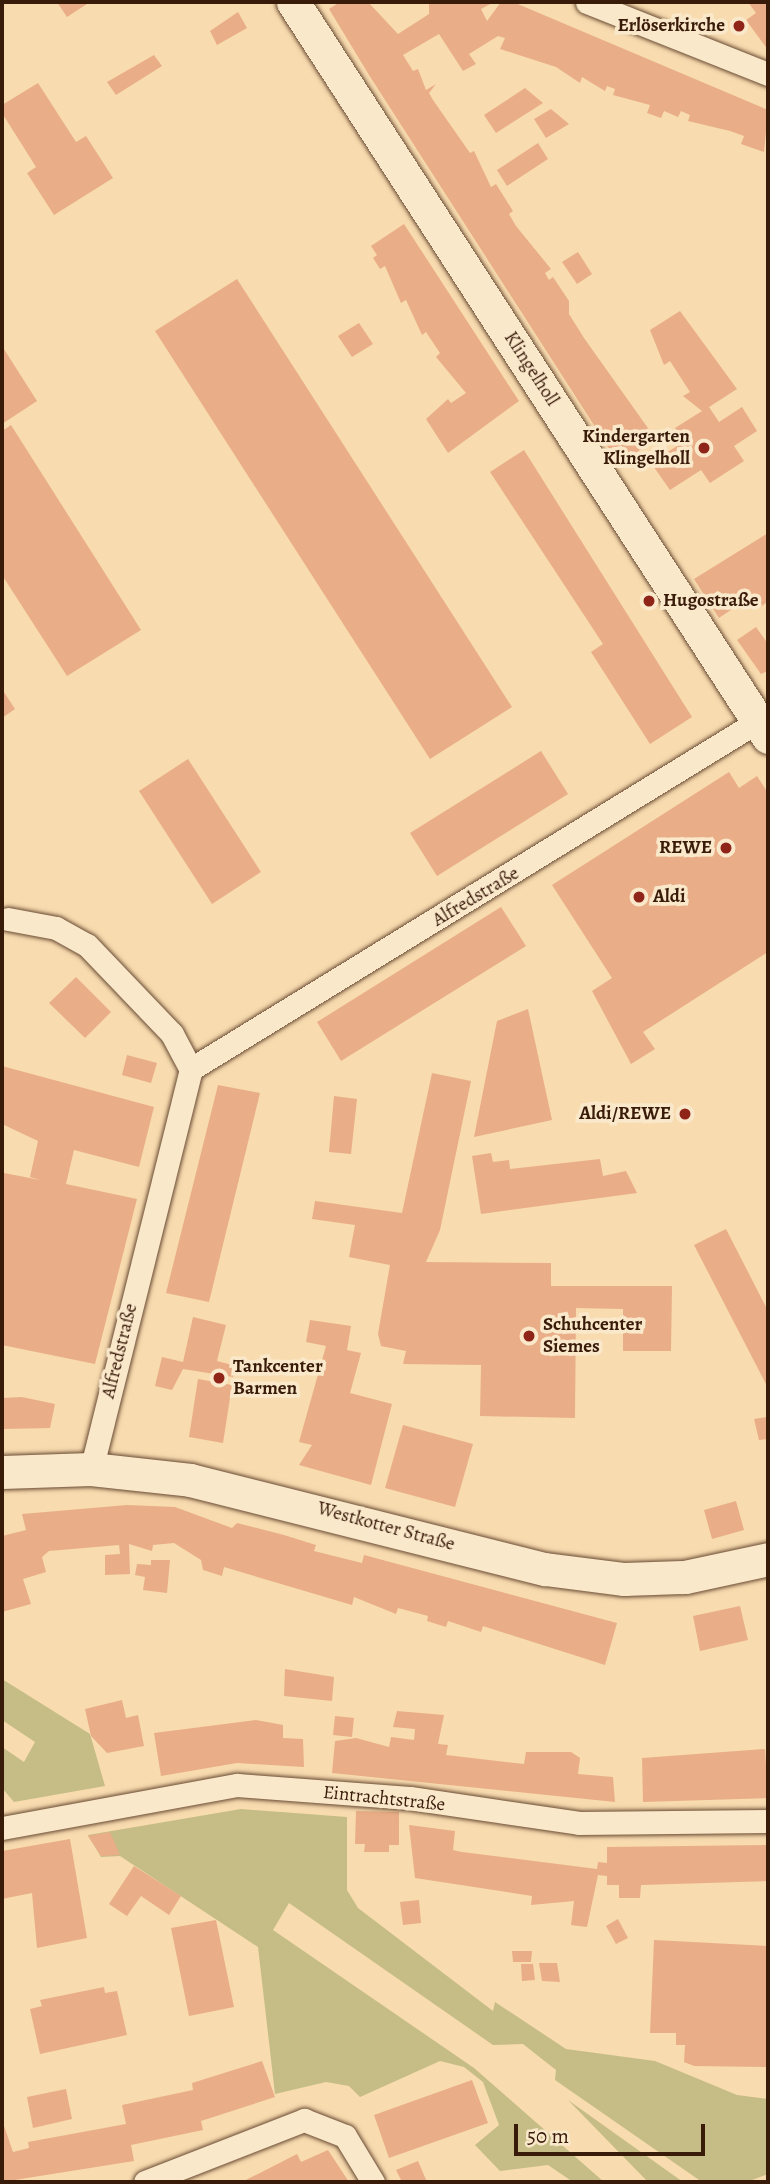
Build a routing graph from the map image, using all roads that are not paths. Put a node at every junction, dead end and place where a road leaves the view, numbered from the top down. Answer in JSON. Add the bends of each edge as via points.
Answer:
{"nodes":[{"id":1,"x":293,"y":2,"type":"edge"},
{"id":2,"x":587,"y":2,"type":"edge"},
{"id":3,"x":768,"y":74,"type":"edge"},
{"id":4,"x":765,"y":725,"type":"edge"},
{"id":5,"x":8,"y":919,"type":"dead end"},
{"id":6,"x":191,"y":1069,"type":"junction"},
{"id":7,"x":91,"y":1469,"type":"junction"},
{"id":8,"x":2,"y":1472,"type":"edge"},
{"id":9,"x":768,"y":1559,"type":"edge"},
{"id":10,"x":768,"y":1821,"type":"edge"},
{"id":11,"x":2,"y":1828,"type":"edge"},
{"id":12,"x":145,"y":2182,"type":"edge"},
{"id":13,"x":373,"y":2182,"type":"edge"}],
"edges":[{"from":1,"to":4,"type":"street","name":"Klingelholl"},
{"from":2,"to":3,"type":"street"},
{"from":4,"to":6,"type":"street","name":"Alfredstraße"},
{"from":5,"to":6,"type":"street","via":[[56,928],[87,945],[172,1034]]},
{"from":6,"to":7,"type":"street","name":"Alfredstraße"},
{"from":7,"to":8,"type":"street","name":"Westkotter Straße"},
{"from":7,"to":9,"type":"street","name":"Westkotter Straße","via":[[264,1494],[571,1572],[685,1577]]},
{"from":10,"to":11,"type":"street","name":"Eintrachtstraße","via":[[579,1823],[410,1798],[237,1785]]},
{"from":12,"to":13,"type":"street","via":[[304,2120],[345,2136]]}]}
